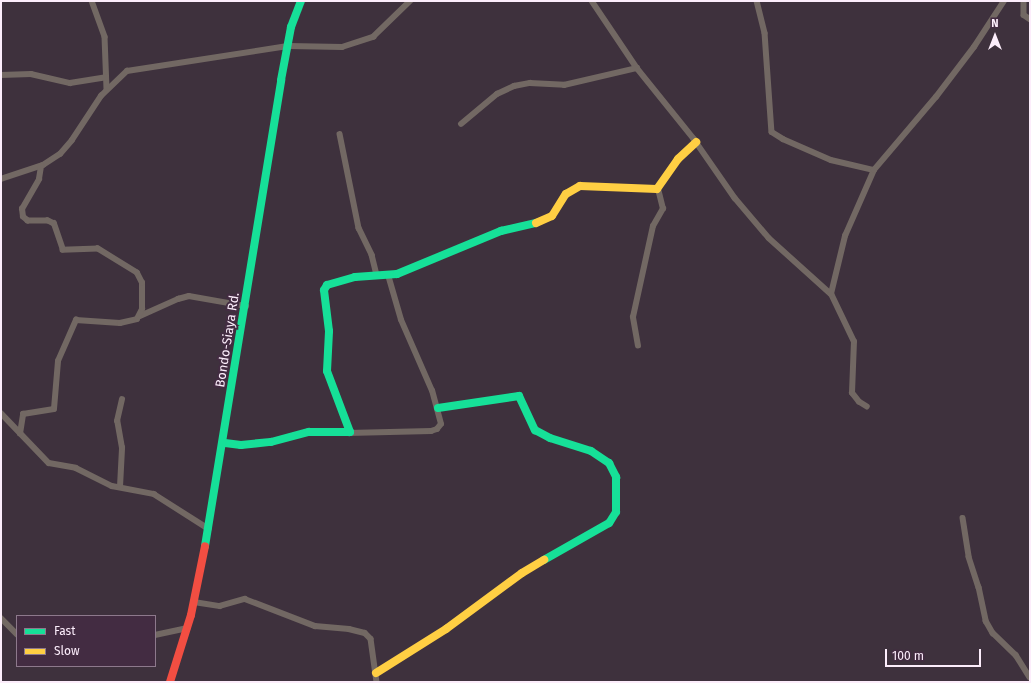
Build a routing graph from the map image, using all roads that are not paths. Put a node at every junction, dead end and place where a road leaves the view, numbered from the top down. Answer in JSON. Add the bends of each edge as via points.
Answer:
{"nodes":[{"id":1,"x":92,"y":1,"type":"edge"},
{"id":2,"x":301,"y":1,"type":"edge"},
{"id":3,"x":410,"y":1,"type":"edge"},
{"id":4,"x":592,"y":1,"type":"edge"},
{"id":5,"x":757,"y":1,"type":"edge"},
{"id":6,"x":1004,"y":1,"type":"edge"},
{"id":7,"x":1024,"y":1,"type":"edge"},
{"id":8,"x":1030,"y":19,"type":"edge"},
{"id":9,"x":289,"y":46,"type":"junction"},
{"id":10,"x":637,"y":68,"type":"junction"},
{"id":11,"x":1,"y":75,"type":"edge"},
{"id":12,"x":106,"y":77,"type":"junction"},
{"id":13,"x":107,"y":89,"type":"junction"},
{"id":14,"x":461,"y":124,"type":"dead end"},
{"id":15,"x":340,"y":134,"type":"dead end"},
{"id":16,"x":696,"y":142,"type":"junction"},
{"id":17,"x":40,"y":166,"type":"junction"},
{"id":18,"x":874,"y":170,"type":"junction"},
{"id":19,"x":1,"y":179,"type":"edge"},
{"id":20,"x":658,"y":188,"type":"junction"},
{"id":21,"x":377,"y":275,"type":"junction"},
{"id":22,"x":388,"y":275,"type":"junction"},
{"id":23,"x":831,"y":294,"type":"junction"},
{"id":24,"x":246,"y":306,"type":"junction"},
{"id":25,"x":140,"y":316,"type":"junction"},
{"id":26,"x":638,"y":346,"type":"dead end"},
{"id":27,"x":122,"y":400,"type":"dead end"},
{"id":28,"x":867,"y":407,"type":"dead end"},
{"id":29,"x":438,"y":408,"type":"junction"},
{"id":30,"x":1,"y":413,"type":"edge"},
{"id":31,"x":20,"y":434,"type":"junction"},
{"id":32,"x":348,"y":434,"type":"junction"},
{"id":33,"x":224,"y":443,"type":"junction"},
{"id":34,"x":120,"y":487,"type":"junction"},
{"id":35,"x":963,"y":518,"type":"dead end"},
{"id":36,"x":209,"y":529,"type":"junction"},
{"id":37,"x":194,"y":602,"type":"junction"},
{"id":38,"x":1,"y":618,"type":"edge"},
{"id":39,"x":187,"y":628,"type":"junction"},
{"id":40,"x":16,"y":633,"type":"edge"},
{"id":41,"x":156,"y":635,"type":"edge"},
{"id":42,"x":376,"y":673,"type":"junction"},
{"id":43,"x":1030,"y":677,"type":"edge"},
{"id":44,"x":170,"y":682,"type":"edge"},
{"id":45,"x":377,"y":682,"type":"edge"}],
"edges":[{"from":1,"to":12,"type":"street","via":[[105,37]]},
{"from":2,"to":9,"type":"main road","name":"Bondo-Siaya Rd.","via":[[291,27]]},
{"from":3,"to":9,"type":"street","via":[[385,28],[368,39],[334,48]]},
{"from":4,"to":10,"type":"street"},
{"from":5,"to":18,"type":"street","via":[[766,37],[772,132],[783,140],[831,160]]},
{"from":6,"to":18,"type":"street","via":[[974,47],[936,97]]},
{"from":7,"to":8,"type":"street","via":[[1024,15]]},
{"from":9,"to":13,"type":"street","via":[[132,70],[122,74]]},
{"from":9,"to":24,"type":"main road","name":"Bondo-Siaya Rd.","via":[[282,74]]},
{"from":10,"to":14,"type":"street","via":[[564,85],[530,83],[514,86],[497,94]]},
{"from":10,"to":16,"type":"street"},
{"from":11,"to":12,"type":"street","via":[[31,74],[70,83]]},
{"from":12,"to":13,"type":"street"},
{"from":13,"to":17,"type":"street","via":[[65,148]]},
{"from":15,"to":21,"type":"street","via":[[359,228],[372,255]]},
{"from":16,"to":20,"type":"main road","via":[[678,159]]},
{"from":16,"to":23,"type":"street","via":[[728,190],[769,238]]},
{"from":17,"to":19,"type":"street"},
{"from":17,"to":25,"type":"street","via":[[39,178],[22,209],[23,217],[28,221],[48,221],[54,224],[63,250],[98,249],[137,273],[142,283]]},
{"from":18,"to":23,"type":"street","via":[[845,236]]},
{"from":20,"to":22,"type":"main road","via":[[580,186],[566,194],[550,219],[501,231],[404,272]]},
{"from":20,"to":26,"type":"street","via":[[663,209],[653,226],[632,317]]},
{"from":21,"to":22,"type":"main road"},
{"from":21,"to":32,"type":"main road","via":[[340,280],[327,285],[324,290],[329,331],[327,376],[349,424]]},
{"from":22,"to":29,"type":"street","via":[[399,312]]},
{"from":23,"to":28,"type":"street","via":[[854,342],[852,393]]},
{"from":24,"to":25,"type":"street","via":[[189,296]]},
{"from":24,"to":33,"type":"main road","name":"Bondo-Siaya Rd."},
{"from":25,"to":31,"type":"street","via":[[120,323],[84,318],[76,320],[58,361],[54,409],[23,414]]},
{"from":27,"to":34,"type":"street","via":[[117,421],[122,448]]},
{"from":29,"to":32,"type":"street","via":[[441,424],[437,429]]},
{"from":29,"to":42,"type":"main road","via":[[519,396],[535,430],[550,438],[591,451],[609,463],[616,477],[616,512],[610,523],[545,559],[446,629]]},
{"from":30,"to":31,"type":"street"},
{"from":31,"to":34,"type":"street","via":[[49,463],[76,468],[106,484]]},
{"from":32,"to":33,"type":"main road","via":[[309,432],[271,442],[241,445]]},
{"from":33,"to":36,"type":"main road","name":"Bondo-Siaya Rd."},
{"from":34,"to":36,"type":"street","via":[[156,496]]},
{"from":35,"to":43,"type":"street","via":[[969,558],[978,582],[986,621],[993,633],[1016,655]]},
{"from":36,"to":37,"type":"main road","name":"Bondo-Siaya Rd."},
{"from":37,"to":39,"type":"main road","name":"Bondo-Siaya Rd."},
{"from":37,"to":42,"type":"street","via":[[220,606],[245,599],[315,626],[365,633],[371,639]]},
{"from":38,"to":40,"type":"street"},
{"from":39,"to":41,"type":"street"},
{"from":39,"to":44,"type":"main road","name":"Bondo-Siaya Rd."},
{"from":42,"to":45,"type":"street"}]}
